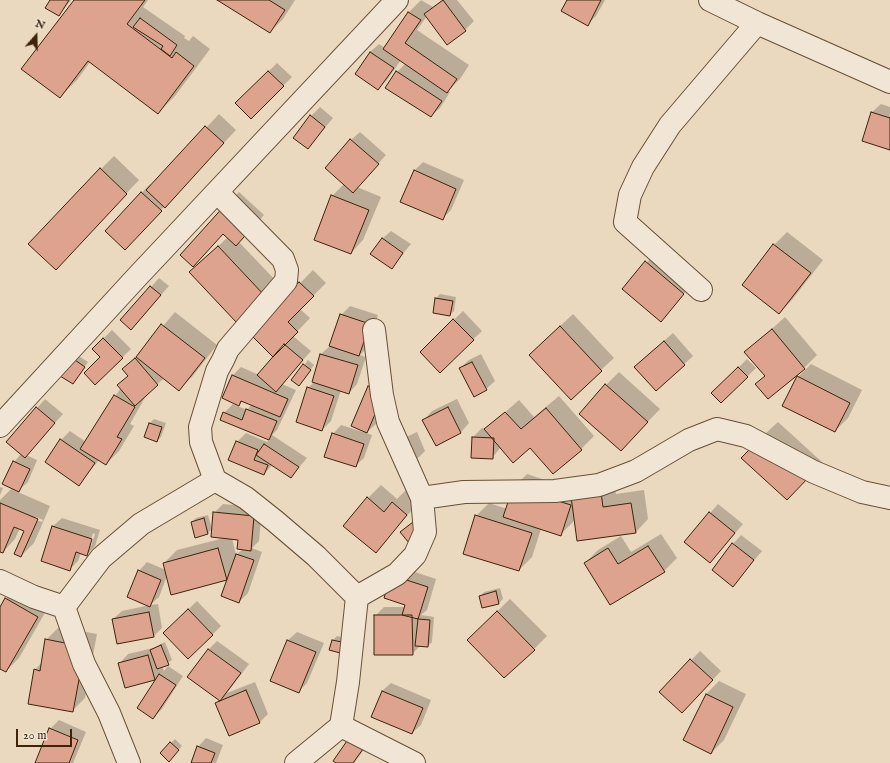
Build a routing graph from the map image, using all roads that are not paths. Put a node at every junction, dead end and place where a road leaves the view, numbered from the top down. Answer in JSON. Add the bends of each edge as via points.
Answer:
{"nodes":[{"id":1,"x":397,"y":0,"type":"edge"},
{"id":2,"x":710,"y":0,"type":"edge"},
{"id":3,"x":757,"y":23,"type":"junction"},
{"id":4,"x":890,"y":82,"type":"edge"},
{"id":5,"x":217,"y":192,"type":"junction"},
{"id":6,"x":701,"y":290,"type":"dead end"},
{"id":7,"x":374,"y":330,"type":"dead end"},
{"id":8,"x":0,"y":426,"type":"edge"},
{"id":9,"x":215,"y":480,"type":"junction"},
{"id":10,"x":422,"y":498,"type":"junction"},
{"id":11,"x":890,"y":498,"type":"edge"},
{"id":12,"x":0,"y":581,"type":"edge"},
{"id":13,"x":357,"y":597,"type":"junction"},
{"id":14,"x":64,"y":607,"type":"junction"},
{"id":15,"x":341,"y":726,"type":"junction"},
{"id":16,"x":129,"y":763,"type":"edge"},
{"id":17,"x":296,"y":763,"type":"edge"},
{"id":18,"x":414,"y":763,"type":"edge"}],
"edges":[{"from":1,"to":5,"type":"street"},
{"from":2,"to":3,"type":"street"},
{"from":3,"to":4,"type":"street"},
{"from":3,"to":6,"type":"street","via":[[670,125],[643,167],[630,195],[625,222]]},
{"from":5,"to":8,"type":"street"},
{"from":5,"to":9,"type":"street","via":[[283,259],[288,270],[286,282],[228,349],[217,371],[200,427],[201,442]]},
{"from":7,"to":10,"type":"street","via":[[388,422]]},
{"from":9,"to":13,"type":"street","via":[[246,498],[275,521],[316,556]]},
{"from":9,"to":14,"type":"street","via":[[141,524],[101,558]]},
{"from":10,"to":11,"type":"street","via":[[464,492],[555,491],[599,485],[636,471],[689,440],[717,429],[746,436],[814,472],[862,492]]},
{"from":10,"to":13,"type":"street","via":[[425,532],[415,555],[396,574]]},
{"from":12,"to":14,"type":"street","via":[[34,597]]},
{"from":13,"to":15,"type":"street"},
{"from":14,"to":16,"type":"street","via":[[84,664],[109,713]]},
{"from":15,"to":17,"type":"street"},
{"from":15,"to":18,"type":"street"}]}
